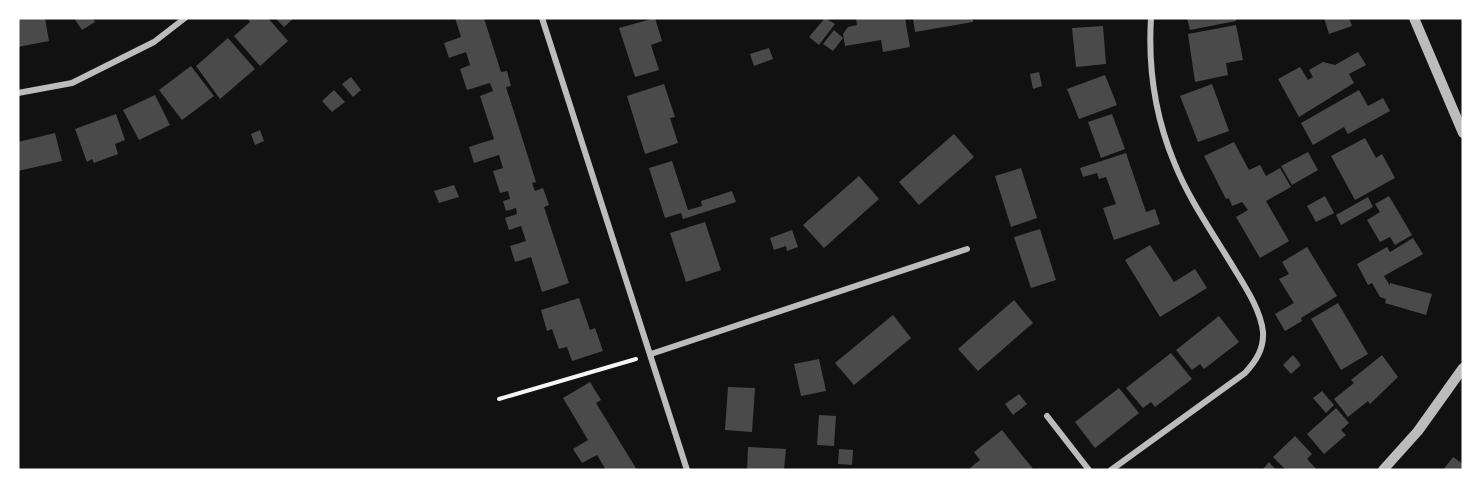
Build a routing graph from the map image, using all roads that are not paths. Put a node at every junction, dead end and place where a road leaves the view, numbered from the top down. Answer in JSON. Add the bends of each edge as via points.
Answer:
{"nodes":[{"id":1,"x":185,"y":18,"type":"edge"},
{"id":2,"x":542,"y":18,"type":"edge"},
{"id":3,"x":1151,"y":18,"type":"edge"},
{"id":4,"x":1414,"y":18,"type":"edge"},
{"id":5,"x":18,"y":93,"type":"edge"},
{"id":6,"x":1463,"y":133,"type":"edge"},
{"id":7,"x":967,"y":249,"type":"dead end"},
{"id":8,"x":651,"y":354,"type":"junction"},
{"id":9,"x":1463,"y":368,"type":"edge"},
{"id":10,"x":1047,"y":416,"type":"dead end"},
{"id":11,"x":687,"y":470,"type":"edge"},
{"id":12,"x":1089,"y":470,"type":"edge"},
{"id":13,"x":1111,"y":470,"type":"edge"},
{"id":14,"x":1383,"y":470,"type":"edge"}],
"edges":[{"from":1,"to":5,"type":"street","via":[[154,42],[72,83]]},
{"from":2,"to":8,"type":"street"},
{"from":3,"to":13,"type":"street","via":[[1149,50],[1161,126],[1174,164],[1248,291],[1263,332],[1255,362],[1245,373]]},
{"from":4,"to":6,"type":"street"},
{"from":7,"to":8,"type":"street"},
{"from":8,"to":11,"type":"street"},
{"from":9,"to":14,"type":"street","via":[[1418,431]]},
{"from":10,"to":12,"type":"street"}]}
